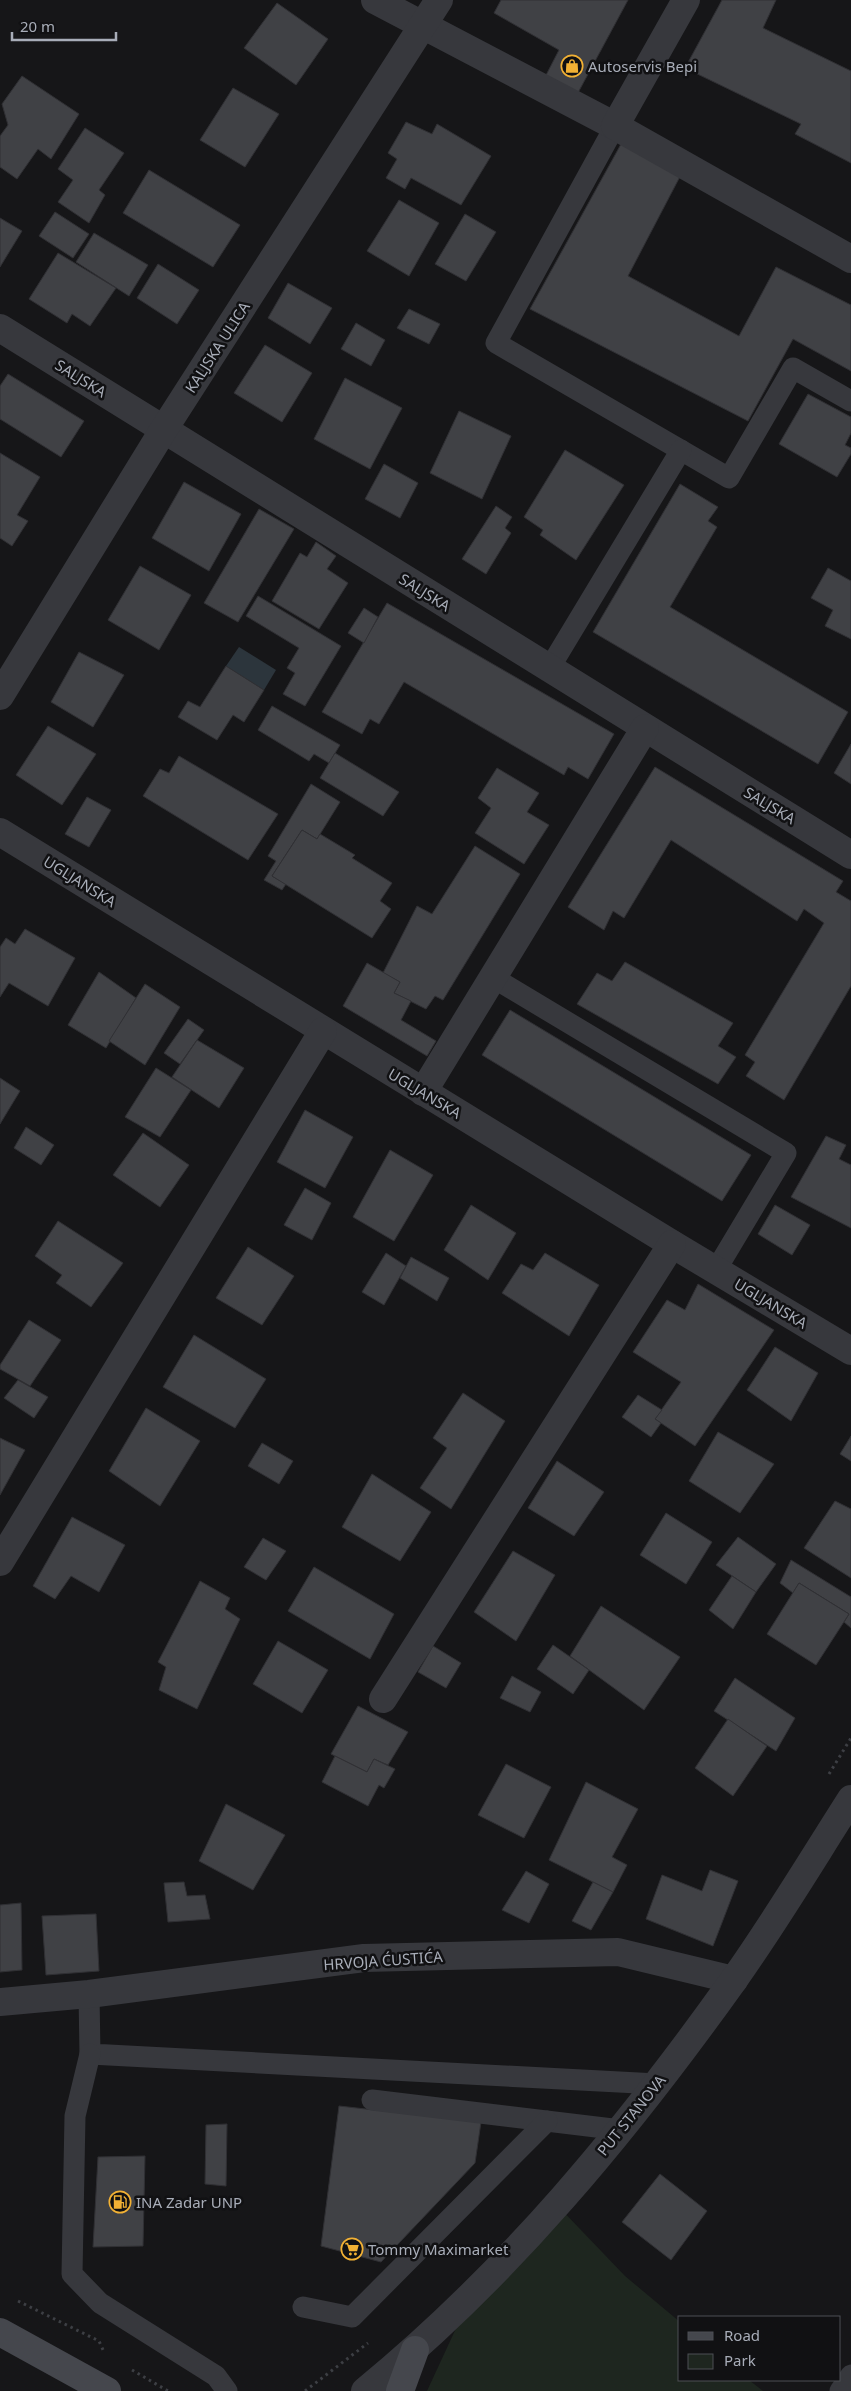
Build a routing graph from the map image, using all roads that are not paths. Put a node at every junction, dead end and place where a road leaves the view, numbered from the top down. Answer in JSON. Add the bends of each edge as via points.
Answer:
{"nodes":[{"id":1,"x":375,"y":0,"type":"edge"},
{"id":2,"x":439,"y":0,"type":"edge"},
{"id":3,"x":686,"y":0,"type":"edge"},
{"id":4,"x":422,"y":26,"type":"junction"},
{"id":5,"x":615,"y":126,"type":"junction"},
{"id":6,"x":851,"y":258,"type":"edge"},
{"id":7,"x":0,"y":328,"type":"edge"},
{"id":8,"x":851,"y":401,"type":"edge"},
{"id":9,"x":164,"y":429,"type":"junction"},
{"id":10,"x":681,"y":450,"type":"junction"},
{"id":11,"x":549,"y":669,"type":"junction"},
{"id":12,"x":0,"y":696,"type":"edge"},
{"id":13,"x":645,"y":728,"type":"junction"},
{"id":14,"x":0,"y":832,"type":"edge"},
{"id":15,"x":851,"y":854,"type":"edge"},
{"id":16,"x":492,"y":977,"type":"junction"},
{"id":17,"x":324,"y":1031,"type":"junction"},
{"id":18,"x":423,"y":1092,"type":"junction"},
{"id":19,"x":672,"y":1244,"type":"junction"},
{"id":20,"x":716,"y":1270,"type":"junction"},
{"id":21,"x":851,"y":1351,"type":"edge"},
{"id":22,"x":0,"y":1562,"type":"edge"},
{"id":23,"x":383,"y":1699,"type":"dead end"},
{"id":24,"x":851,"y":1799,"type":"edge"},
{"id":25,"x":734,"y":1980,"type":"junction"},
{"id":26,"x":89,"y":1994,"type":"junction"},
{"id":27,"x":0,"y":2002,"type":"edge"},
{"id":28,"x":90,"y":2054,"type":"junction"},
{"id":29,"x":657,"y":2084,"type":"junction"},
{"id":30,"x":372,"y":2100,"type":"dead end"},
{"id":31,"x":547,"y":2121,"type":"junction"},
{"id":32,"x":621,"y":2130,"type":"junction"},
{"id":33,"x":303,"y":2307,"type":"dead end"},
{"id":34,"x":0,"y":2332,"type":"edge"},
{"id":35,"x":416,"y":2350,"type":"junction"},
{"id":36,"x":851,"y":2375,"type":"edge"},
{"id":37,"x":87,"y":2384,"type":"edge"},
{"id":38,"x":107,"y":2391,"type":"edge"},
{"id":39,"x":226,"y":2391,"type":"edge"},
{"id":40,"x":365,"y":2391,"type":"edge"},
{"id":41,"x":400,"y":2391,"type":"edge"},
{"id":42,"x":840,"y":2391,"type":"edge"}],
"edges":[{"from":1,"to":4,"type":"street"},
{"from":2,"to":4,"type":"street","name":"KALJSKA ULICA"},
{"from":3,"to":5,"type":"street"},
{"from":4,"to":5,"type":"street"},
{"from":4,"to":9,"type":"street","name":"KALJSKA ULICA"},
{"from":5,"to":6,"type":"street"},
{"from":5,"to":10,"type":"lane","via":[[496,343]]},
{"from":7,"to":9,"type":"street","name":"SALJSKA"},
{"from":8,"to":10,"type":"lane","via":[[793,368],[729,478]]},
{"from":9,"to":11,"type":"street","name":"SALJSKA"},
{"from":9,"to":12,"type":"street","name":"KALJSKA ULICA"},
{"from":10,"to":11,"type":"lane"},
{"from":11,"to":13,"type":"street","name":"SALJSKA"},
{"from":13,"to":15,"type":"street","name":"SALJSKA"},
{"from":13,"to":16,"type":"street"},
{"from":14,"to":17,"type":"street","name":"UGLJANSKA"},
{"from":16,"to":18,"type":"street"},
{"from":16,"to":20,"type":"lane","via":[[786,1153]]},
{"from":17,"to":18,"type":"street","name":"UGLJANSKA"},
{"from":17,"to":22,"type":"street"},
{"from":18,"to":19,"type":"street","name":"UGLJANSKA"},
{"from":19,"to":20,"type":"street","name":"UGLJANSKA"},
{"from":19,"to":23,"type":"street"},
{"from":20,"to":21,"type":"street","name":"UGLJANSKA"},
{"from":24,"to":25,"type":"street","name":"PUT STANOVA"},
{"from":25,"to":26,"type":"street","name":"HRVOJA ĆUSTIĆA","via":[[618,1952],[364,1958]]},
{"from":25,"to":29,"type":"street","name":"PUT STANOVA"},
{"from":26,"to":27,"type":"street","name":"HRVOJA ĆUSTIĆA"},
{"from":26,"to":28,"type":"lane"},
{"from":28,"to":29,"type":"lane"},
{"from":28,"to":39,"type":"lane","via":[[75,2116],[72,2274],[100,2303],[216,2376]]},
{"from":29,"to":32,"type":"street","name":"PUT STANOVA"},
{"from":30,"to":31,"type":"lane"},
{"from":31,"to":32,"type":"lane"},
{"from":31,"to":33,"type":"lane","via":[[352,2317]]},
{"from":32,"to":35,"type":"street","name":"PUT STANOVA","via":[[470,2298]]},
{"from":34,"to":37,"type":"main road"},
{"from":35,"to":40,"type":"street","name":"PUT STANOVA"},
{"from":35,"to":41,"type":"main road"},
{"from":36,"to":42,"type":"lane"},
{"from":37,"to":38,"type":"main road"}]}
